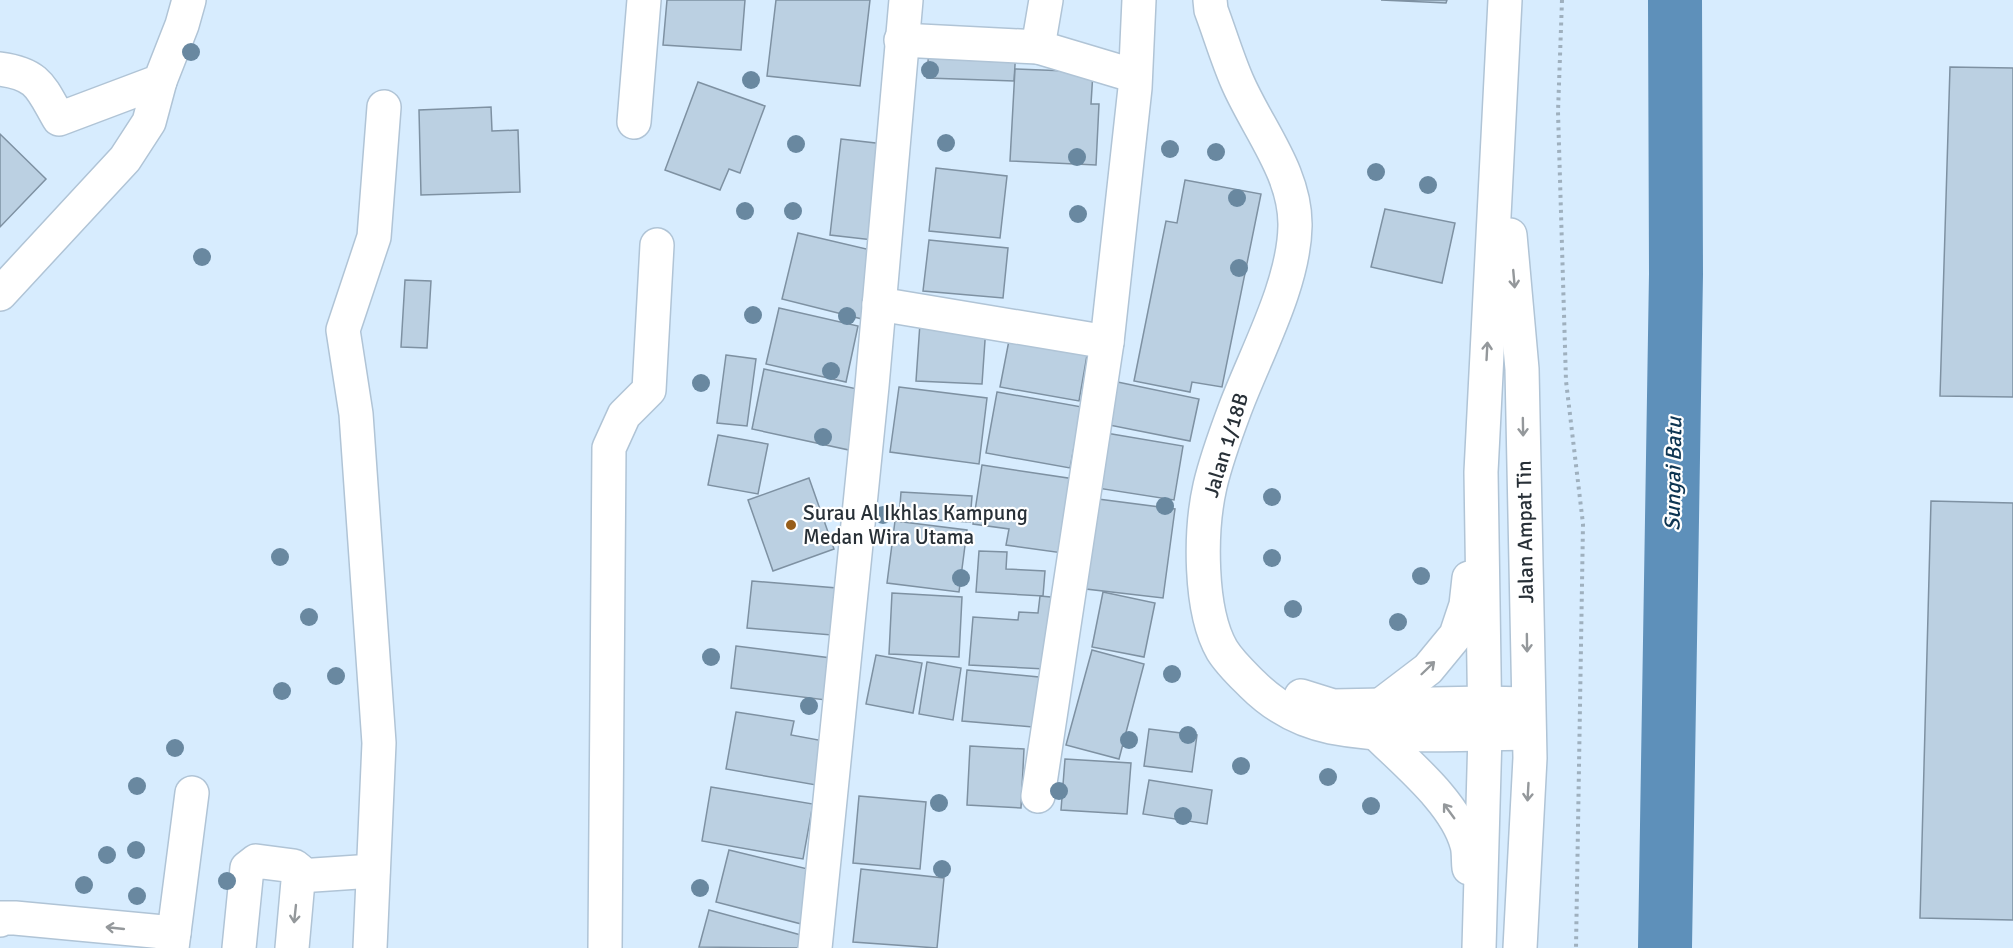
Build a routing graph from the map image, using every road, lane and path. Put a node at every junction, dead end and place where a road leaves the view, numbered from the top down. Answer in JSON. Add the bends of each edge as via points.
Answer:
{"nodes":[{"id":1,"x":644,"y":0,"type":"edge"},
{"id":2,"x":906,"y":0,"type":"edge"},
{"id":3,"x":1046,"y":0,"type":"edge"},
{"id":4,"x":1139,"y":0,"type":"edge"},
{"id":5,"x":1210,"y":0,"type":"edge"},
{"id":6,"x":1227,"y":0,"type":"edge"},
{"id":7,"x":1505,"y":0,"type":"edge"},
{"id":8,"x":1562,"y":0,"type":"edge"},
{"id":9,"x":178,"y":8,"type":"edge"},
{"id":10,"x":901,"y":40,"type":"junction"},
{"id":11,"x":1038,"y":46,"type":"junction"},
{"id":12,"x":0,"y":69,"type":"edge"},
{"id":13,"x":1136,"y":76,"type":"junction"},
{"id":14,"x":160,"y":81,"type":"junction"},
{"id":15,"x":384,"y":107,"type":"dead end"},
{"id":16,"x":1500,"y":116,"type":"junction"},
{"id":17,"x":634,"y":122,"type":"dead end"},
{"id":18,"x":657,"y":245,"type":"dead end"},
{"id":19,"x":0,"y":294,"type":"edge"},
{"id":20,"x":879,"y":304,"type":"junction"},
{"id":21,"x":1107,"y":342,"type":"junction"},
{"id":22,"x":1481,"y":472,"type":"junction"},
{"id":23,"x":1485,"y":718,"type":"junction"},
{"id":24,"x":1379,"y":719,"type":"junction"},
{"id":25,"x":1529,"y":719,"type":"junction"},
{"id":26,"x":192,"y":793,"type":"dead end"},
{"id":27,"x":1038,"y":796,"type":"dead end"},
{"id":28,"x":374,"y":870,"type":"junction"},
{"id":29,"x":299,"y":876,"type":"junction"},
{"id":30,"x":0,"y":920,"type":"edge"},
{"id":31,"x":173,"y":941,"type":"edge"},
{"id":32,"x":239,"y":948,"type":"edge"},
{"id":33,"x":292,"y":948,"type":"edge"},
{"id":34,"x":370,"y":948,"type":"edge"},
{"id":35,"x":605,"y":948,"type":"edge"},
{"id":36,"x":815,"y":948,"type":"edge"},
{"id":37,"x":1472,"y":948,"type":"edge"},
{"id":38,"x":1479,"y":948,"type":"edge"},
{"id":39,"x":1520,"y":948,"type":"edge"},
{"id":40,"x":1576,"y":948,"type":"edge"}],
"edges":[{"from":1,"to":17,"type":"street"},
{"from":2,"to":10,"type":"street"},
{"from":3,"to":11,"type":"street"},
{"from":4,"to":13,"type":"street"},
{"from":5,"to":24,"type":"street","name":"Jalan 1/18B","via":[[1238,82],[1283,172],[1295,225],[1292,259],[1210,486],[1204,525],[1208,613],[1222,650],[1276,706],[1330,727]]},
{"from":6,"to":24,"type":"street","name":"Jalan 1/18B","via":[[1254,75],[1301,165],[1313,225],[1310,262],[1228,490],[1222,526],[1224,602],[1238,640],[1253,660],[1284,688]]},
{"from":7,"to":16,"type":"street","name":"Jalan Ampat Tin"},
{"from":8,"to":40,"type":"path","via":[[1558,112],[1566,381],[1583,524]]},
{"from":9,"to":14,"type":"street"},
{"from":10,"to":11,"type":"street"},
{"from":10,"to":20,"type":"street"},
{"from":11,"to":13,"type":"street"},
{"from":12,"to":14,"type":"street","via":[[22,72],[38,82],[59,119]]},
{"from":13,"to":21,"type":"street"},
{"from":14,"to":19,"type":"street","via":[[149,122],[125,159]]},
{"from":15,"to":28,"type":"street","via":[[374,237],[343,330],[356,414],[379,743]]},
{"from":22,"to":16,"type":"street","name":"Jalan Ampat Tin","one_way":true},
{"from":16,"to":25,"type":"street","name":"Jalan Ampat Tin","one_way":true,"via":[[1522,369]]},
{"from":18,"to":35,"type":"street","via":[[650,390],[624,415],[609,448]]},
{"from":20,"to":21,"type":"street"},
{"from":20,"to":36,"type":"street"},
{"from":21,"to":27,"type":"street"},
{"from":22,"to":23,"type":"street","name":"Jalan Ampat Tin"},
{"from":24,"to":22,"type":"street","one_way":true,"via":[[1456,635],[1466,605]]},
{"from":23,"to":24,"type":"street","name":"Jalan 1/18B"},
{"from":23,"to":25,"type":"street","name":"Jalan 1/18B"},
{"from":23,"to":38,"type":"street","name":"Jalan Ampat Tin"},
{"from":37,"to":24,"type":"street","one_way":true,"via":[[1467,846],[1459,824]]},
{"from":25,"to":39,"type":"street","name":"Jalan Ampat Tin","one_way":true},
{"from":26,"to":31,"type":"street"},
{"from":28,"to":29,"type":"street"},
{"from":28,"to":34,"type":"street"},
{"from":29,"to":32,"type":"street","via":[[294,866],[250,863]]},
{"from":29,"to":33,"type":"street","one_way":true},
{"from":31,"to":30,"type":"street","one_way":true,"via":[[15,918]]}]}
